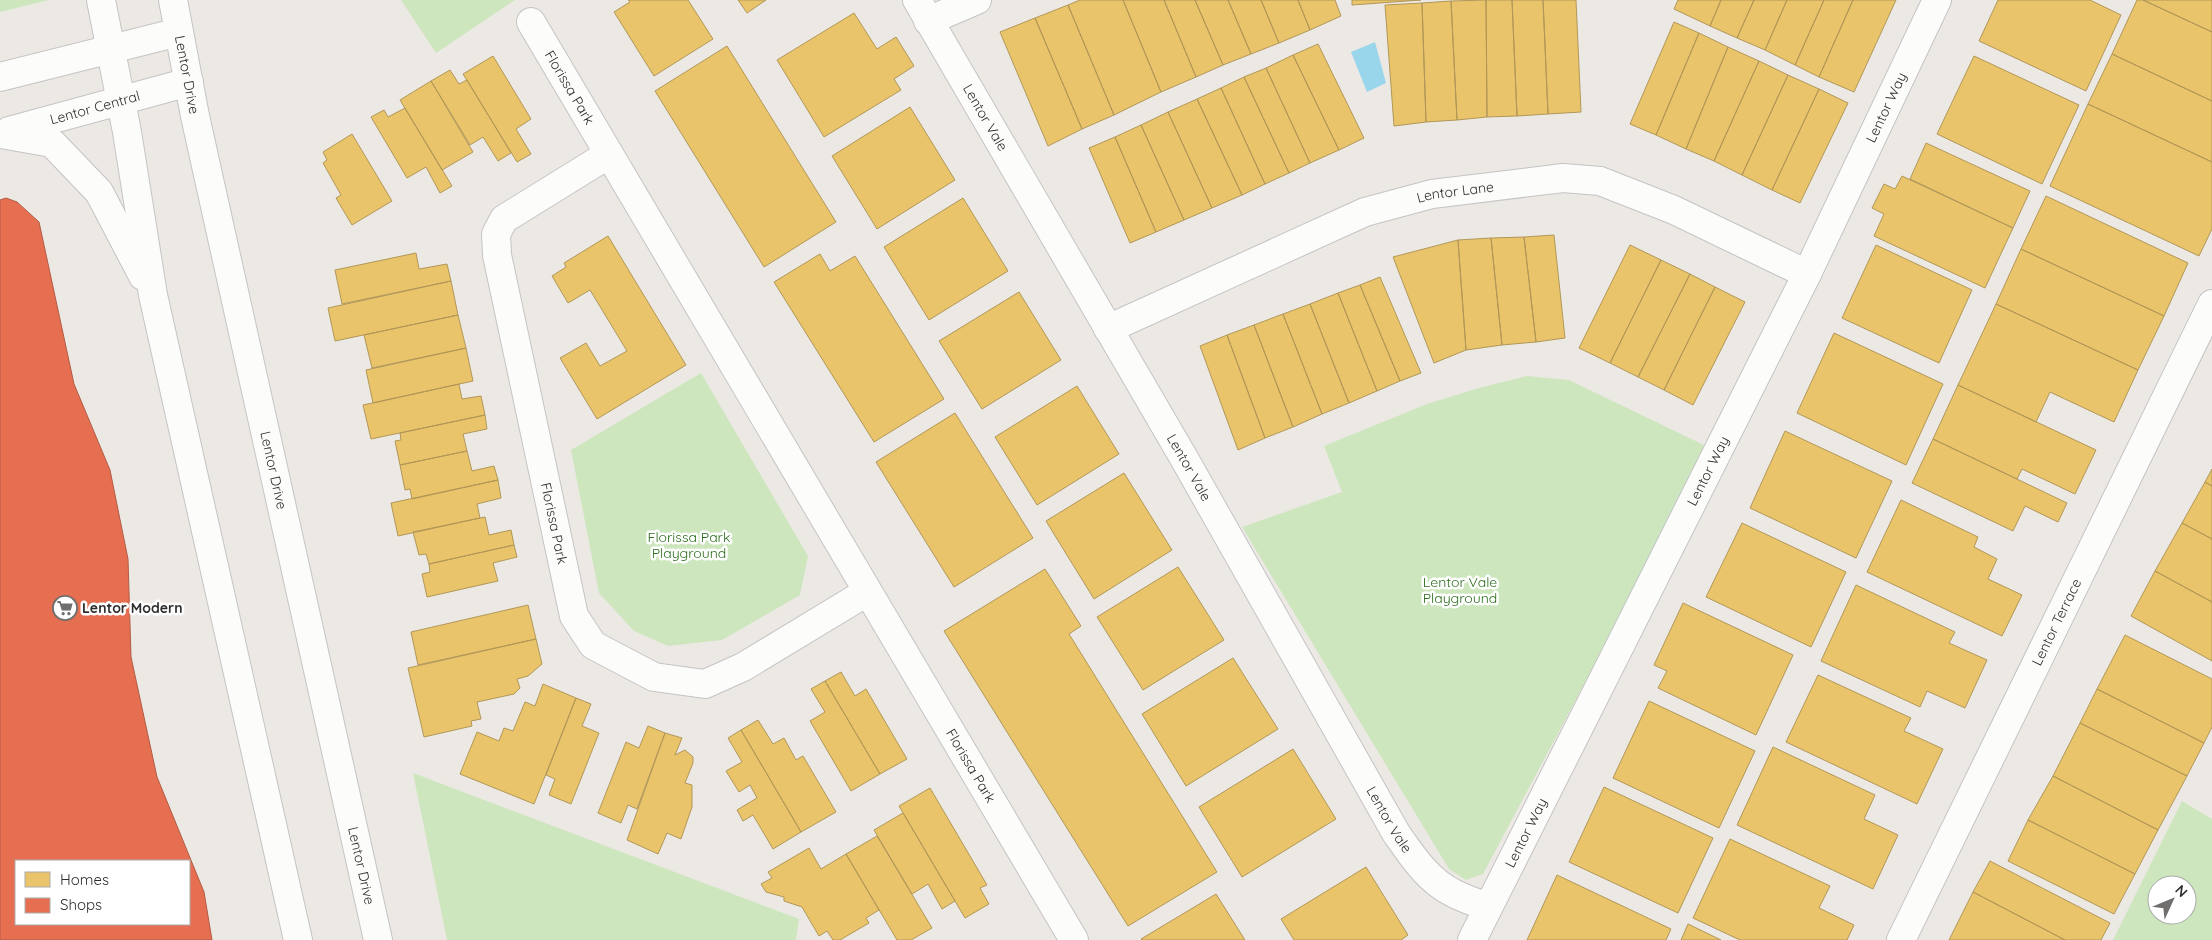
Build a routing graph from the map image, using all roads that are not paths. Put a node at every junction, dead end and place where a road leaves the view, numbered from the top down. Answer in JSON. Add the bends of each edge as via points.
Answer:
{"nodes":[{"id":1,"x":101,"y":0,"type":"edge"},
{"id":2,"x":173,"y":0,"type":"edge"},
{"id":3,"x":977,"y":0,"type":"edge"},
{"id":4,"x":1937,"y":0,"type":"edge"},
{"id":5,"x":922,"y":10,"type":"edge"},
{"id":6,"x":531,"y":22,"type":"dead end"},
{"id":7,"x":179,"y":32,"type":"junction"},
{"id":8,"x":112,"y":49,"type":"junction"},
{"id":9,"x":0,"y":77,"type":"edge"},
{"id":10,"x":189,"y":82,"type":"junction"},
{"id":11,"x":122,"y":100,"type":"junction"},
{"id":12,"x":0,"y":134,"type":"edge"},
{"id":13,"x":609,"y":154,"type":"junction"},
{"id":14,"x":1807,"y":274,"type":"junction"},
{"id":15,"x":153,"y":295,"type":"junction"},
{"id":16,"x":2212,"y":304,"type":"edge"},
{"id":17,"x":1108,"y":329,"type":"junction"},
{"id":18,"x":867,"y":592,"type":"junction"},
{"id":19,"x":1488,"y":907,"type":"junction"},
{"id":20,"x":298,"y":940,"type":"edge"},
{"id":21,"x":378,"y":940,"type":"edge"},
{"id":22,"x":1074,"y":940,"type":"edge"},
{"id":23,"x":1472,"y":940,"type":"edge"},
{"id":24,"x":1901,"y":940,"type":"edge"}],
"edges":[{"from":1,"to":8,"type":"street"},
{"from":2,"to":7,"type":"street","name":"Lentor Drive"},
{"from":3,"to":5,"type":"street"},
{"from":4,"to":14,"type":"street","name":"Lentor Way"},
{"from":5,"to":17,"type":"street","name":"Lentor Vale"},
{"from":6,"to":13,"type":"street","name":"Florissa Park"},
{"from":7,"to":8,"type":"street"},
{"from":7,"to":10,"type":"street","name":"Lentor Drive"},
{"from":8,"to":9,"type":"street"},
{"from":8,"to":11,"type":"street"},
{"from":10,"to":11,"type":"street","name":"Lentor Central"},
{"from":10,"to":21,"type":"street","name":"Lentor Drive"},
{"from":11,"to":12,"type":"street","name":"Lentor Central"},
{"from":11,"to":15,"type":"street"},
{"from":12,"to":15,"type":"street","via":[[52,143],[76,167],[99,192]]},
{"from":13,"to":18,"type":"street","name":"Florissa Park"},
{"from":13,"to":18,"type":"street","name":"Florissa Park","via":[[504,219],[496,234],[497,255],[574,616],[593,645],[654,677],[705,684],[743,667]]},
{"from":14,"to":17,"type":"street","name":"Lentor Lane","via":[[1637,195],[1600,181],[1564,178],[1432,194],[1365,212]]},
{"from":14,"to":19,"type":"street","name":"Lentor Way"},
{"from":15,"to":20,"type":"street"},
{"from":16,"to":24,"type":"street","name":"Lentor Terrace"},
{"from":17,"to":19,"type":"street","name":"Lentor Vale","via":[[1396,833],[1432,879],[1454,894]]},
{"from":18,"to":22,"type":"street","name":"Florissa Park"},
{"from":19,"to":23,"type":"street","name":"Lentor Way"}]}
